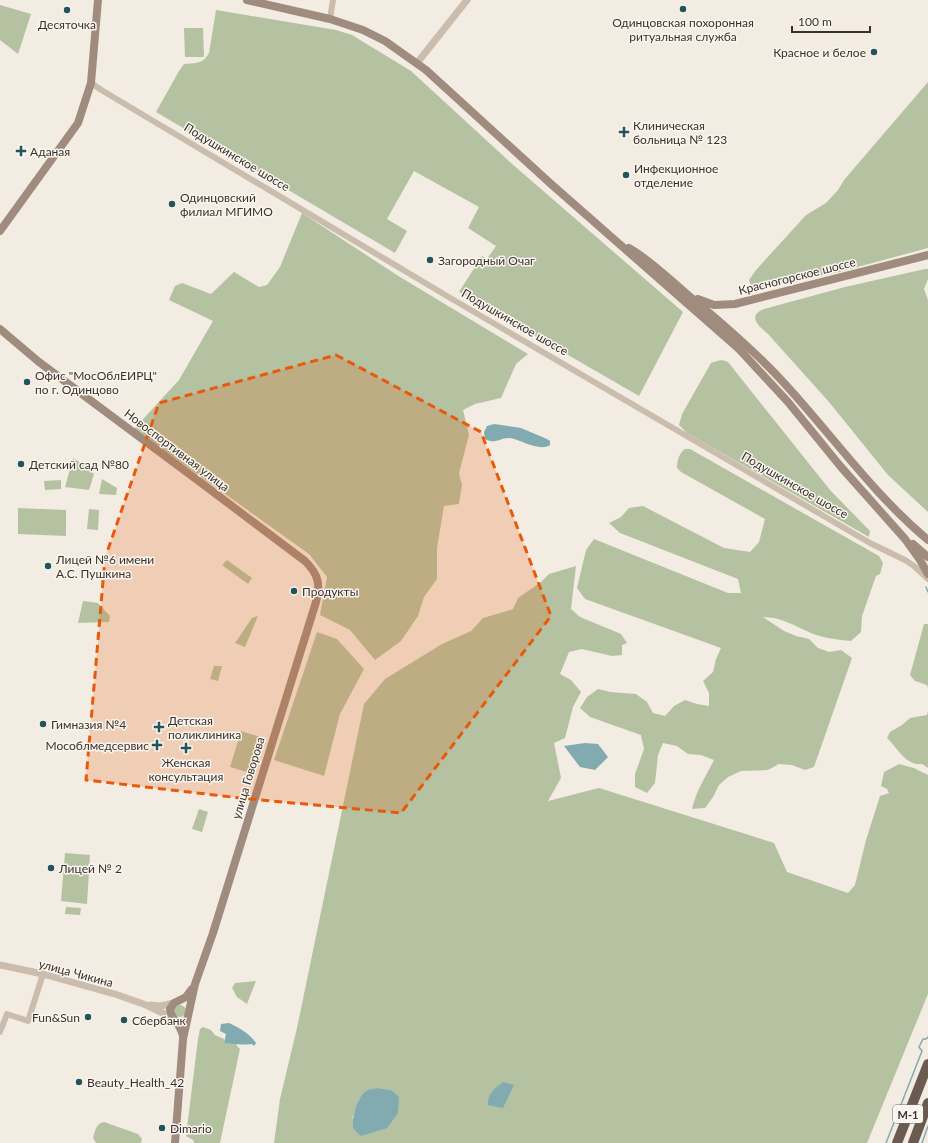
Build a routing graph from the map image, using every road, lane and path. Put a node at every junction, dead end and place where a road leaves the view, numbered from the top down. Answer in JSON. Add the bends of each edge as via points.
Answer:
{"nodes":[{"id":1,"x":98,"y":0,"type":"edge"},
{"id":2,"x":247,"y":0,"type":"edge"},
{"id":3,"x":333,"y":0,"type":"edge"},
{"id":4,"x":467,"y":0,"type":"edge"},
{"id":5,"x":330,"y":19,"type":"junction"},
{"id":6,"x":417,"y":63,"type":"junction"},
{"id":7,"x":91,"y":83,"type":"junction"},
{"id":8,"x":0,"y":230,"type":"edge"},
{"id":9,"x":614,"y":240,"type":"junction"},
{"id":10,"x":928,"y":254,"type":"edge"},
{"id":11,"x":676,"y":284,"type":"junction"},
{"id":12,"x":0,"y":329,"type":"edge"},
{"id":13,"x":896,"y":529,"type":"junction"},
{"id":14,"x":928,"y":540,"type":"edge"},
{"id":15,"x":928,"y":557,"type":"edge"},
{"id":16,"x":928,"y":574,"type":"edge"},
{"id":17,"x":317,"y":578,"type":"joint"},
{"id":18,"x":928,"y":579,"type":"edge"},
{"id":19,"x":0,"y":965,"type":"edge"},
{"id":20,"x":43,"y":974,"type":"junction"},
{"id":21,"x":195,"y":984,"type":"junction"},
{"id":22,"x":176,"y":1002,"type":"junction"},
{"id":23,"x":146,"y":1004,"type":"junction"},
{"id":24,"x":189,"y":1012,"type":"junction"},
{"id":25,"x":174,"y":1018,"type":"junction"},
{"id":26,"x":0,"y":1032,"type":"edge"},
{"id":27,"x":183,"y":1039,"type":"junction"},
{"id":28,"x":928,"y":1064,"type":"edge"},
{"id":29,"x":928,"y":1103,"type":"edge"},
{"id":30,"x":175,"y":1143,"type":"edge"},
{"id":31,"x":897,"y":1143,"type":"edge"},
{"id":32,"x":913,"y":1143,"type":"edge"}],
"edges":[{"from":1,"to":7,"type":"main road"},
{"from":2,"to":5,"type":"main road"},
{"from":3,"to":5,"type":"street"},
{"from":4,"to":6,"type":"street"},
{"from":5,"to":6,"type":"main road","via":[[375,36]]},
{"from":6,"to":9,"type":"main road"},
{"from":7,"to":8,"type":"main road","via":[[78,123]]},
{"from":7,"to":18,"type":"street","name":"Подушкинское шоссе","via":[[484,318],[864,539],[905,560]]},
{"from":9,"to":11,"type":"main road","via":[[637,253]]},
{"from":9,"to":13,"type":"main road","via":[[739,350],[788,402]]},
{"from":10,"to":11,"type":"main road","name":"Красногорское шоссе","via":[[731,305],[706,303]]},
{"from":11,"to":14,"type":"main road","via":[[731,330],[784,383],[860,471]]},
{"from":12,"to":17,"type":"main road","name":"Новоспортивная улица","via":[[39,362],[298,556],[310,566]]},
{"from":13,"to":15,"type":"main road"},
{"from":13,"to":16,"type":"main road","via":[[910,544]]},
{"from":17,"to":21,"type":"main road","name":"улица Говорова","via":[[319,592],[316,602]]},
{"from":19,"to":20,"type":"street","name":"улица Чикина"},
{"from":20,"to":23,"type":"street","name":"улица Чикина"},
{"from":20,"to":26,"type":"street","via":[[28,1021],[7,1014]]},
{"from":21,"to":22,"type":"main road","name":"улица Говорова","via":[[186,996]]},
{"from":21,"to":24,"type":"main road","name":"улица Говорова"},
{"from":22,"to":23,"type":"street","name":"улица Чикина","via":[[160,1006]]},
{"from":22,"to":24,"type":"main road","via":[[186,1004]]},
{"from":22,"to":25,"type":"main road","name":"улица Говорова","via":[[170,1009]]},
{"from":23,"to":25,"type":"street","name":"улица Чикина"},
{"from":24,"to":25,"type":"main road","via":[[185,1019]]},
{"from":24,"to":27,"type":"main road","name":"улица Говорова"},
{"from":25,"to":27,"type":"main road","name":"улица Говорова","via":[[181,1028]]},
{"from":27,"to":30,"type":"main road","name":"улица Говорова"},
{"from":28,"to":31,"type":"highway","number":"М-1"},
{"from":29,"to":32,"type":"highway","number":"М-1"}]}
